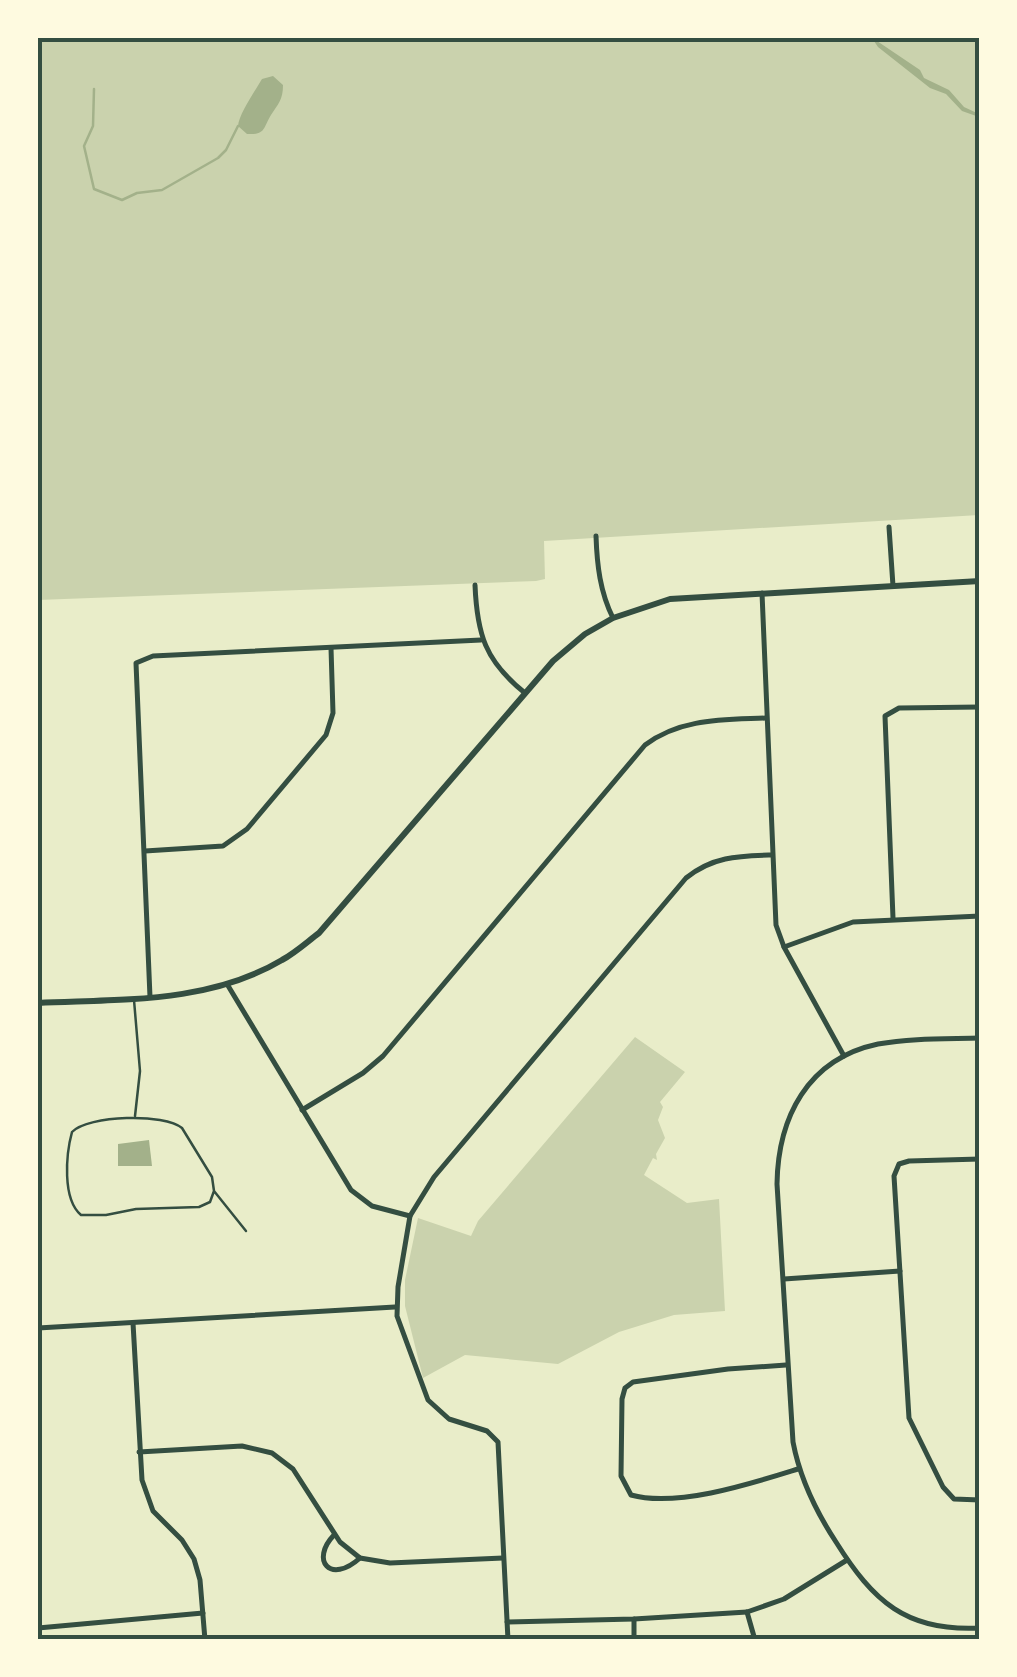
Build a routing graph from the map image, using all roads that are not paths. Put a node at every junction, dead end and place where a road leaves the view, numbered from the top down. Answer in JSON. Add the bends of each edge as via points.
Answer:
{"nodes":[{"id":1,"x":889,"y":527,"type":"dead end"},
{"id":2,"x":596,"y":536,"type":"dead end"},
{"id":3,"x":980,"y":581,"type":"edge"},
{"id":4,"x":476,"y":585,"type":"dead end"},
{"id":5,"x":893,"y":586,"type":"junction"},
{"id":6,"x":762,"y":593,"type":"junction"},
{"id":7,"x":613,"y":618,"type":"junction"},
{"id":8,"x":481,"y":640,"type":"junction"},
{"id":9,"x":331,"y":648,"type":"junction"},
{"id":10,"x":525,"y":694,"type":"junction"},
{"id":11,"x":980,"y":707,"type":"edge"},
{"id":12,"x":766,"y":718,"type":"junction"},
{"id":13,"x":146,"y":851,"type":"junction"},
{"id":14,"x":772,"y":855,"type":"junction"},
{"id":15,"x":980,"y":916,"type":"edge"},
{"id":16,"x":893,"y":918,"type":"junction"},
{"id":17,"x":784,"y":946,"type":"junction"},
{"id":18,"x":228,"y":984,"type":"junction"},
{"id":19,"x":150,"y":997,"type":"junction"},
{"id":20,"x":134,"y":998,"type":"junction"},
{"id":21,"x":38,"y":1002,"type":"edge"},
{"id":22,"x":980,"y":1038,"type":"edge"},
{"id":23,"x":844,"y":1056,"type":"junction"},
{"id":24,"x":302,"y":1110,"type":"junction"},
{"id":25,"x":134,"y":1117,"type":"junction"},
{"id":26,"x":980,"y":1159,"type":"edge"},
{"id":27,"x":214,"y":1191,"type":"junction"},
{"id":28,"x":410,"y":1216,"type":"junction"},
{"id":29,"x":246,"y":1232,"type":"dead end"},
{"id":30,"x":900,"y":1271,"type":"junction"},
{"id":31,"x":784,"y":1279,"type":"junction"},
{"id":32,"x":395,"y":1307,"type":"junction"},
{"id":33,"x":133,"y":1323,"type":"junction"},
{"id":34,"x":38,"y":1328,"type":"edge"},
{"id":35,"x":788,"y":1365,"type":"junction"},
{"id":36,"x":139,"y":1452,"type":"junction"},
{"id":37,"x":798,"y":1469,"type":"junction"},
{"id":38,"x":980,"y":1500,"type":"edge"},
{"id":39,"x":334,"y":1536,"type":"junction"},
{"id":40,"x":360,"y":1558,"type":"junction"},
{"id":41,"x":503,"y":1558,"type":"junction"},
{"id":42,"x":847,"y":1560,"type":"junction"},
{"id":43,"x":747,"y":1612,"type":"junction"},
{"id":44,"x":203,"y":1614,"type":"junction"},
{"id":45,"x":634,"y":1620,"type":"junction"},
{"id":46,"x":507,"y":1622,"type":"junction"},
{"id":47,"x":38,"y":1628,"type":"edge"},
{"id":48,"x":980,"y":1628,"type":"edge"},
{"id":49,"x":205,"y":1640,"type":"edge"},
{"id":50,"x":508,"y":1640,"type":"edge"},
{"id":51,"x":634,"y":1640,"type":"edge"},
{"id":52,"x":755,"y":1640,"type":"edge"}],
"edges":[{"from":1,"to":5,"type":"street"},
{"from":2,"to":7,"type":"street","via":[[596,564]]},
{"from":3,"to":5,"type":"street"},
{"from":4,"to":8,"type":"street"},
{"from":5,"to":6,"type":"street"},
{"from":6,"to":7,"type":"street","via":[[670,598]]},
{"from":6,"to":12,"type":"street"},
{"from":7,"to":10,"type":"street","via":[[552,661]]},
{"from":8,"to":9,"type":"street"},
{"from":8,"to":10,"type":"street"},
{"from":9,"to":13,"type":"street","via":[[334,713],[326,735],[247,829],[223,846]]},
{"from":9,"to":13,"type":"street","via":[[153,656],[136,664]]},
{"from":10,"to":18,"type":"street","via":[[320,932],[281,961]]},
{"from":11,"to":16,"type":"street","via":[[900,708],[885,716]]},
{"from":12,"to":14,"type":"street"},
{"from":12,"to":24,"type":"street","via":[[683,724],[646,745],[382,1056]]},
{"from":13,"to":19,"type":"street"},
{"from":14,"to":17,"type":"street","via":[[774,914]]},
{"from":14,"to":28,"type":"street","via":[[722,858],[686,878],[434,1177]]},
{"from":15,"to":16,"type":"street"},
{"from":16,"to":17,"type":"street","via":[[853,922]]},
{"from":17,"to":23,"type":"street"},
{"from":18,"to":19,"type":"street"},
{"from":18,"to":24,"type":"street"},
{"from":19,"to":20,"type":"street"},
{"from":20,"to":21,"type":"street"},
{"from":20,"to":25,"type":"lane","via":[[140,1071]]},
{"from":22,"to":23,"type":"street","via":[[903,1041]]},
{"from":23,"to":31,"type":"street","via":[[808,1086],[783,1130],[777,1184]]},
{"from":24,"to":28,"type":"street","via":[[351,1190],[372,1206]]},
{"from":25,"to":27,"type":"lane","via":[[179,1124]]},
{"from":25,"to":27,"type":"lane","via":[[83,1123],[72,1132],[69,1184],[76,1212],[200,1207]]},
{"from":26,"to":30,"type":"street","via":[[899,1164],[894,1176]]},
{"from":27,"to":29,"type":"lane"},
{"from":28,"to":32,"type":"street"},
{"from":30,"to":31,"type":"street"},
{"from":30,"to":38,"type":"street","via":[[909,1418],[942,1487],[954,1498]]},
{"from":31,"to":35,"type":"street"},
{"from":32,"to":33,"type":"street"},
{"from":32,"to":41,"type":"street","via":[[428,1400],[449,1419],[487,1431],[498,1442]]},
{"from":33,"to":34,"type":"street"},
{"from":33,"to":36,"type":"street"},
{"from":35,"to":37,"type":"street"},
{"from":35,"to":37,"type":"street","via":[[633,1382],[622,1400],[621,1476],[631,1496],[652,1497],[717,1492]]},
{"from":36,"to":39,"type":"street","via":[[242,1446],[272,1453],[293,1469]]},
{"from":36,"to":44,"type":"street","via":[[150,1504],[194,1559]]},
{"from":37,"to":42,"type":"street"},
{"from":39,"to":40,"type":"street"},
{"from":39,"to":40,"type":"street","via":[[323,1560],[328,1568],[345,1571]]},
{"from":40,"to":41,"type":"street"},
{"from":41,"to":46,"type":"street"},
{"from":42,"to":43,"type":"street","via":[[784,1599]]},
{"from":42,"to":48,"type":"street","via":[[869,1590],[902,1614],[950,1630]]},
{"from":43,"to":45,"type":"street"},
{"from":43,"to":52,"type":"street"},
{"from":44,"to":47,"type":"street"},
{"from":44,"to":49,"type":"street"},
{"from":45,"to":46,"type":"street"},
{"from":45,"to":51,"type":"street"},
{"from":46,"to":50,"type":"street"}]}
